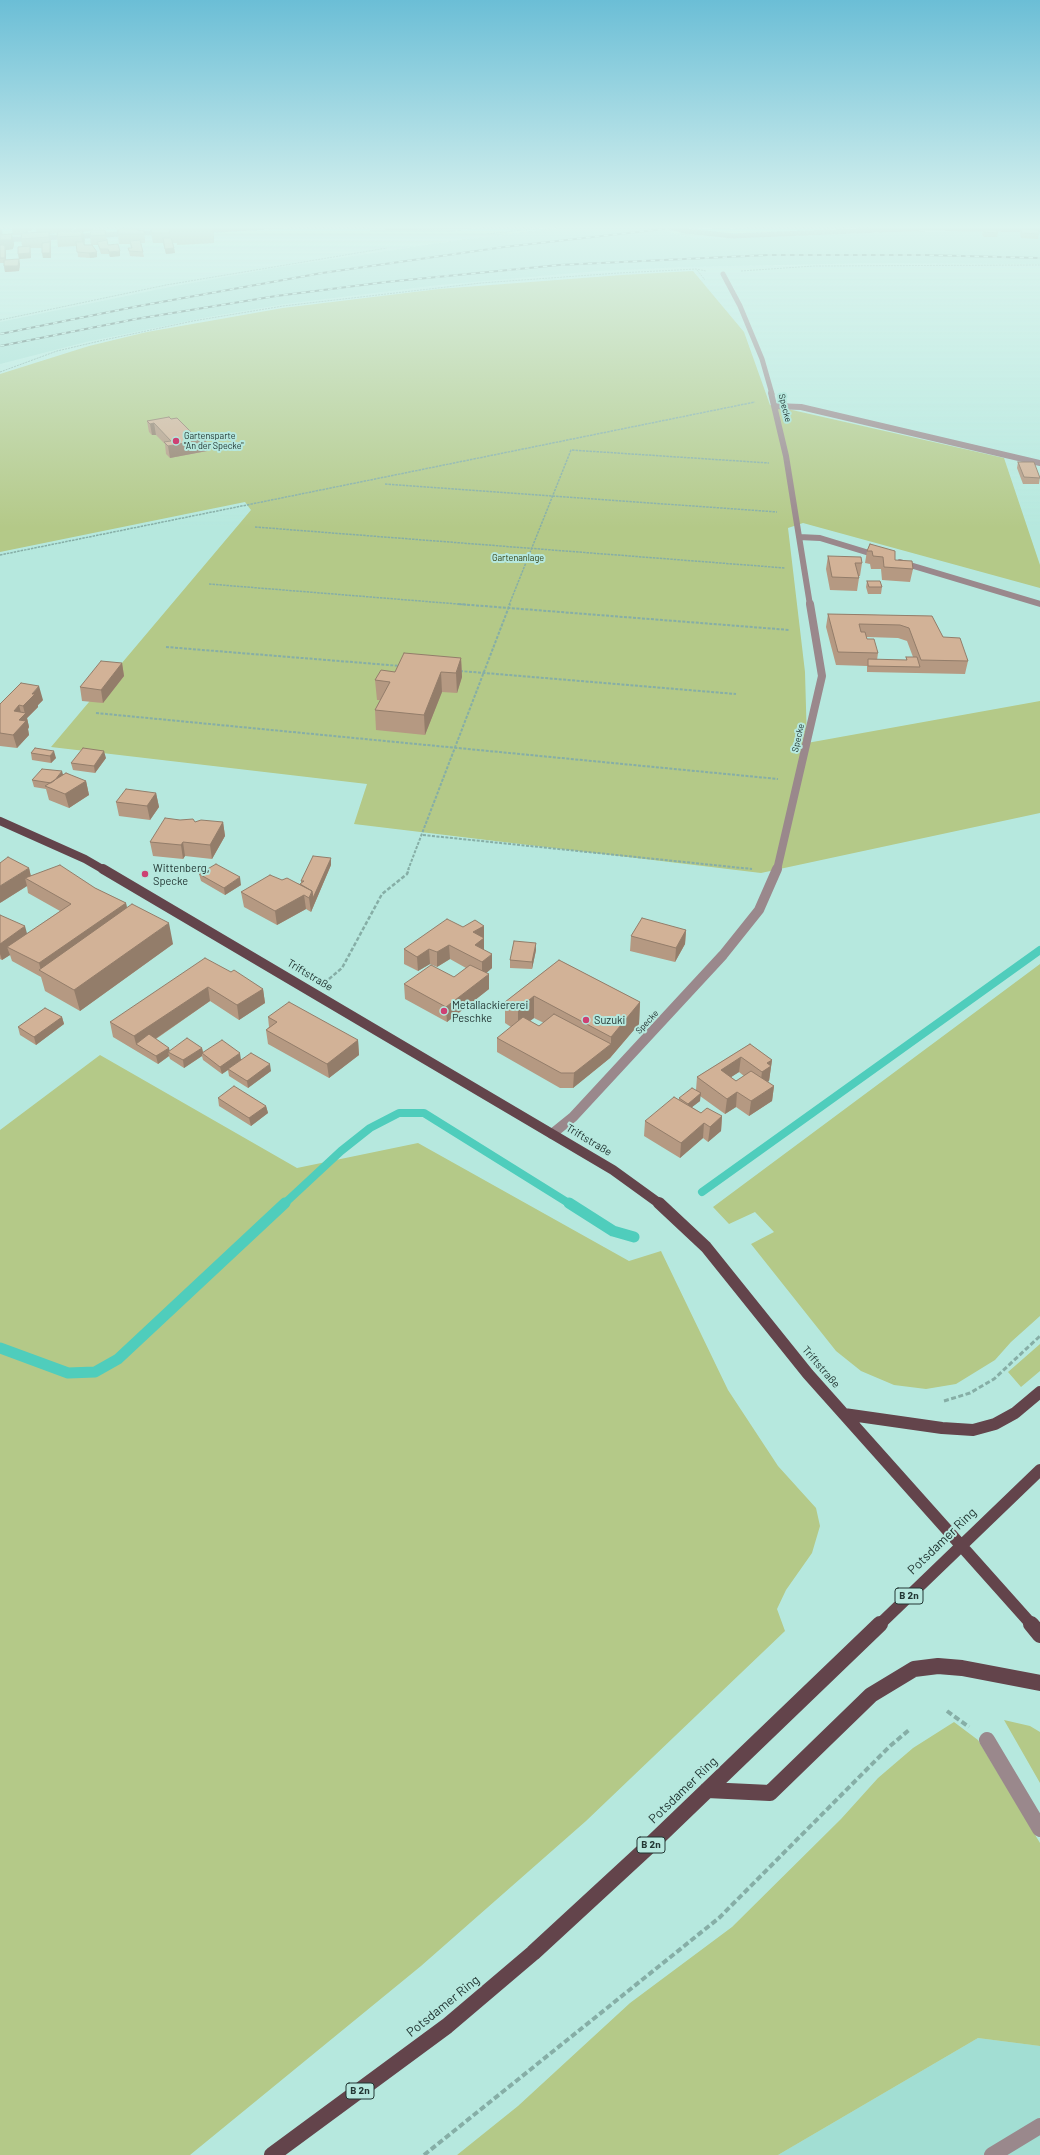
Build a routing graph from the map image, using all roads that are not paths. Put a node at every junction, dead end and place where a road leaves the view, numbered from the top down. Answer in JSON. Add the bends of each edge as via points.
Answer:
{"nodes":[{"id":1,"x":749,"y":327,"type":"edge"},
{"id":2,"x":774,"y":402,"type":"junction"},
{"id":3,"x":1040,"y":463,"type":"edge"},
{"id":4,"x":799,"y":537,"type":"junction"},
{"id":5,"x":888,"y":558,"type":"edge"},
{"id":6,"x":896,"y":561,"type":"edge"},
{"id":7,"x":1040,"y":604,"type":"edge"},
{"id":8,"x":0,"y":821,"type":"edge"},
{"id":9,"x":552,"y":1134,"type":"junction"},
{"id":10,"x":1040,"y":1392,"type":"edge"},
{"id":11,"x":844,"y":1414,"type":"junction"},
{"id":12,"x":1040,"y":1470,"type":"edge"},
{"id":13,"x":962,"y":1546,"type":"junction"},
{"id":14,"x":1040,"y":1635,"type":"edge"},
{"id":15,"x":1040,"y":1683,"type":"edge"},
{"id":16,"x":987,"y":1740,"type":"dead end"},
{"id":17,"x":707,"y":1790,"type":"junction"},
{"id":18,"x":1040,"y":1829,"type":"edge"},
{"id":19,"x":1040,"y":2126,"type":"edge"},
{"id":20,"x":272,"y":2155,"type":"edge"},
{"id":21,"x":992,"y":2155,"type":"edge"}],
"edges":[{"from":1,"to":2,"type":"street","name":"Specke","via":[[762,359]]},
{"from":2,"to":3,"type":"street"},
{"from":2,"to":4,"type":"street","name":"Specke"},
{"from":4,"to":5,"type":"street","via":[[820,538]]},
{"from":4,"to":9,"type":"street","name":"Specke","via":[[822,676],[779,865],[758,910],[723,955],[573,1117]]},
{"from":6,"to":7,"type":"street"},
{"from":8,"to":9,"type":"main road","name":"Triftstraße","via":[[85,859]]},
{"from":9,"to":11,"type":"main road","name":"Triftstraße","via":[[633,1183],[685,1225],[706,1247],[778,1339]]},
{"from":10,"to":11,"type":"main road","via":[[1015,1413],[995,1424],[973,1430]]},
{"from":11,"to":13,"type":"main road","name":"Triftstraße"},
{"from":12,"to":13,"type":"main road","name":"Potsdamer Ring","number":"B 2n"},
{"from":13,"to":14,"type":"main road","name":"Triftstraße"},
{"from":13,"to":17,"type":"main road","name":"Potsdamer Ring","number":"B 2n"},
{"from":15,"to":17,"type":"main road","via":[[946,1667],[914,1669],[871,1695],[770,1793]]},
{"from":16,"to":18,"type":"street"},
{"from":17,"to":20,"type":"main road","name":"Potsdamer Ring","number":"B 2n","via":[[594,1898],[453,2021]]},
{"from":19,"to":21,"type":"street"}]}
